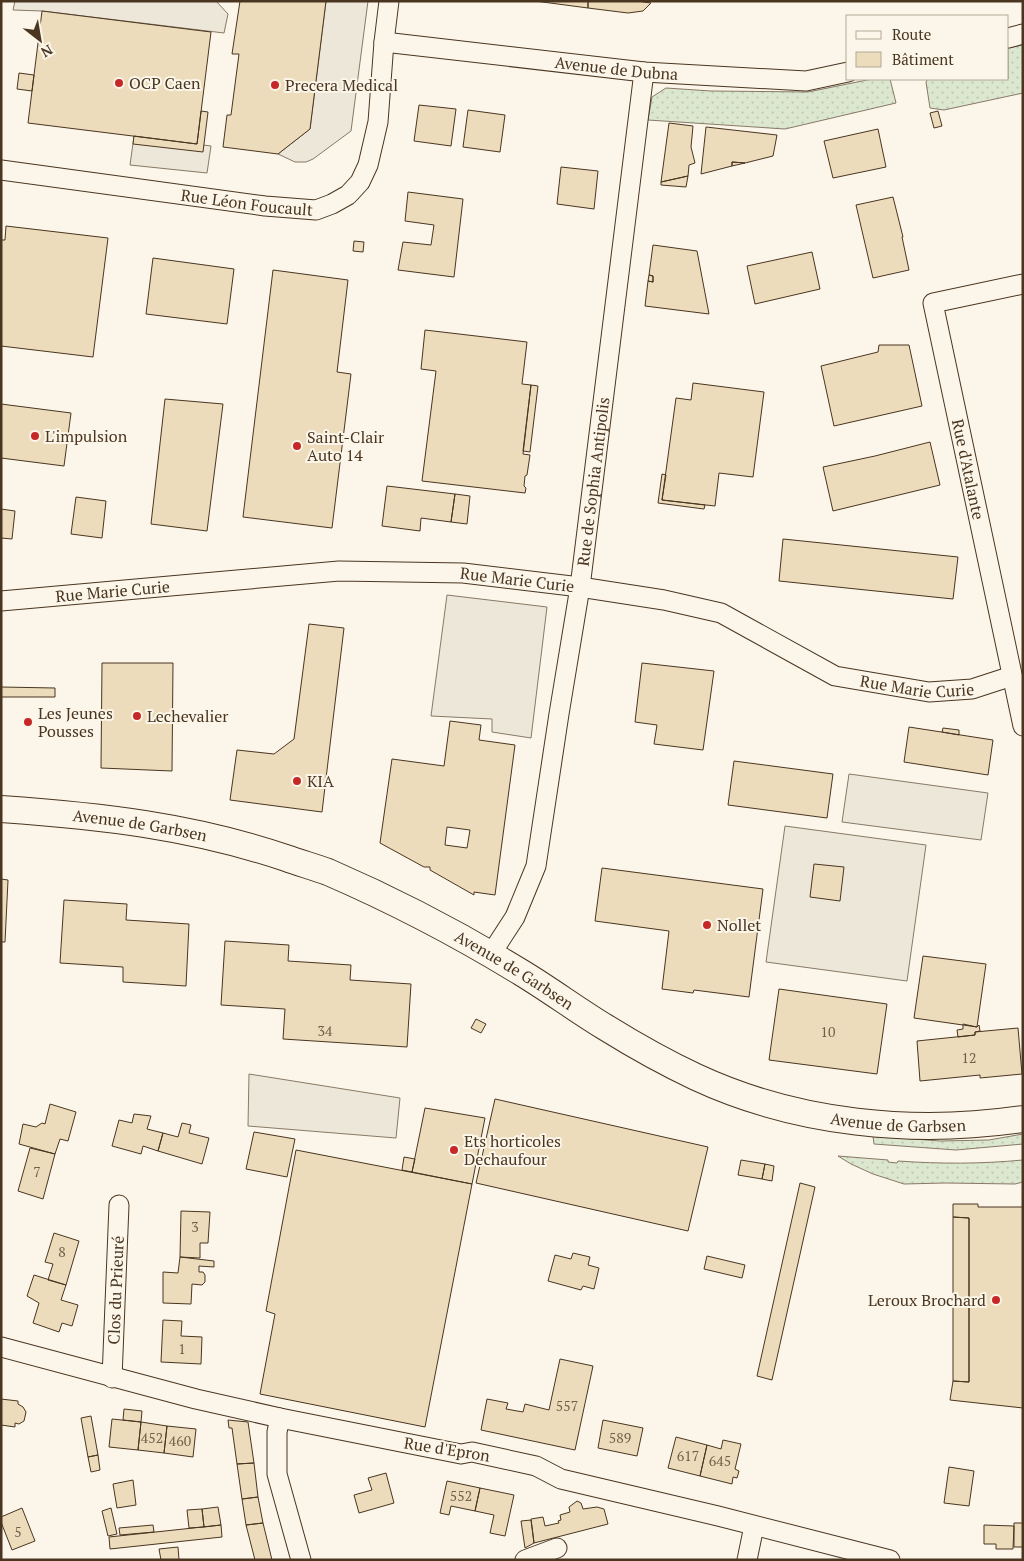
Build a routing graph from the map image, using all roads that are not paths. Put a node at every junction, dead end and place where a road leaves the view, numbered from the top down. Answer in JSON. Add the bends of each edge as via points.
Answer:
{"nodes":[{"id":1,"x":389,"y":1,"type":"edge"},
{"id":2,"x":1023,"y":34,"type":"edge"},
{"id":3,"x":1009,"y":38,"type":"edge"},
{"id":4,"x":384,"y":42,"type":"junction"},
{"id":5,"x":644,"y":72,"type":"junction"},
{"id":6,"x":846,"y":72,"type":"edge"},
{"id":7,"x":1,"y":170,"type":"edge"},
{"id":8,"x":1023,"y":284,"type":"edge"},
{"id":9,"x":580,"y":587,"type":"junction"},
{"id":10,"x":1,"y":601,"type":"edge"},
{"id":11,"x":1012,"y":676,"type":"junction"},
{"id":12,"x":1023,"y":726,"type":"edge"},
{"id":13,"x":1,"y":809,"type":"edge"},
{"id":14,"x":491,"y":954,"type":"junction"},
{"id":15,"x":1023,"y":1119,"type":"edge"},
{"id":16,"x":119,"y":1204,"type":"dead end"},
{"id":17,"x":1,"y":1347,"type":"edge"},
{"id":18,"x":112,"y":1378,"type":"junction"},
{"id":19,"x":280,"y":1418,"type":"junction"},
{"id":20,"x":754,"y":1526,"type":"junction"},
{"id":21,"x":557,"y":1548,"type":"dead end"},
{"id":22,"x":301,"y":1560,"type":"edge"},
{"id":23,"x":525,"y":1560,"type":"edge"},
{"id":24,"x":747,"y":1560,"type":"edge"},
{"id":25,"x":890,"y":1560,"type":"edge"}],
"edges":[{"from":1,"to":4,"type":"street","name":"Rue Léon Foucault"},
{"from":2,"to":3,"type":"street"},
{"from":4,"to":5,"type":"street","name":"Avenue de Dubna"},
{"from":4,"to":7,"type":"street","name":"Rue Léon Foucault","via":[[378,122],[368,165],[360,182],[348,195],[316,210]]},
{"from":5,"to":6,"type":"street","name":"Avenue de Dubna","via":[[806,81]]},
{"from":5,"to":9,"type":"street","name":"Rue de Sophia Antipolis"},
{"from":8,"to":11,"type":"street","name":"Rue d'Atalante","via":[[933,303]]},
{"from":9,"to":10,"type":"street","name":"Rue Marie Curie","via":[[463,574],[339,571]]},
{"from":9,"to":11,"type":"street","name":"Rue Marie Curie","via":[[721,613],[835,676],[929,692],[972,689]]},
{"from":9,"to":14,"type":"street","name":"Rue de Sophia Antipolis","via":[[536,866],[515,917]]},
{"from":11,"to":12,"type":"street","name":"Rue d'Atalante"},
{"from":13,"to":14,"type":"main road","name":"Avenue de Garbsen","via":[[108,817],[183,829],[257,848],[334,875],[414,912]]},
{"from":14,"to":15,"type":"main road","name":"Avenue de Garbsen","via":[[646,1052],[698,1078],[787,1109],[901,1127],[959,1126]]},
{"from":16,"to":18,"type":"street","name":"Clos du Prieuré"},
{"from":17,"to":18,"type":"street","name":"Rue d'Epron"},
{"from":18,"to":19,"type":"street","name":"Rue d'Epron"},
{"from":19,"to":20,"type":"street","name":"Rue d'Epron","via":[[536,1466],[561,1479]]},
{"from":19,"to":22,"type":"street","via":[[277,1474]]},
{"from":20,"to":24,"type":"street"},
{"from":20,"to":25,"type":"street","name":"Rue d'Epron"},
{"from":21,"to":23,"type":"street"}]}
